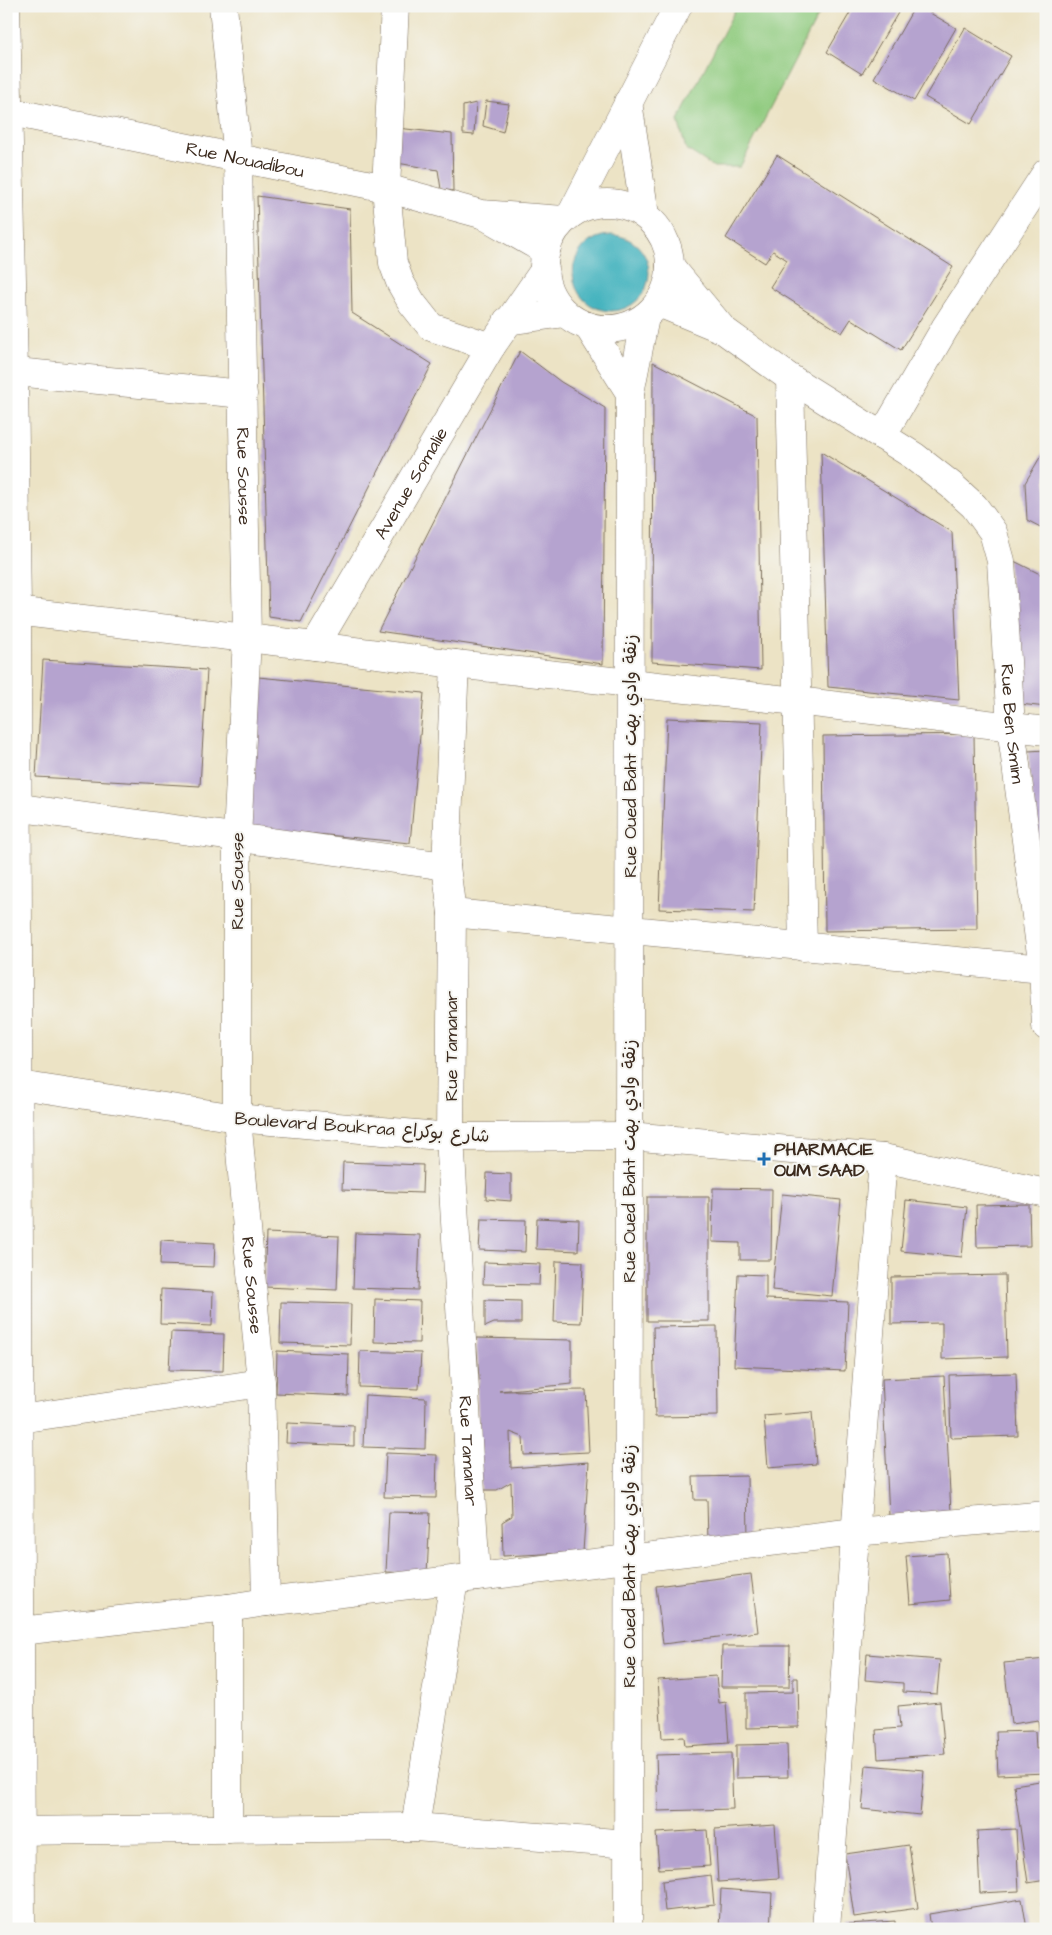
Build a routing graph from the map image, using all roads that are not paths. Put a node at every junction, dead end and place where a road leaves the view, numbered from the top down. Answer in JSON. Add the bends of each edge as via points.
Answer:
{"nodes":[{"id":1,"x":223,"y":6,"type":"edge"},
{"id":2,"x":395,"y":6,"type":"edge"},
{"id":3,"x":678,"y":6,"type":"edge"},
{"id":4,"x":6,"y":7,"type":"edge"},
{"id":5,"x":628,"y":102,"type":"junction"},
{"id":6,"x":8,"y":111,"type":"edge"},
{"id":7,"x":238,"y":159,"type":"junction"},
{"id":8,"x":1046,"y":173,"type":"edge"},
{"id":9,"x":386,"y":188,"type":"junction"},
{"id":10,"x":481,"y":214,"type":"junction"},
{"id":11,"x":645,"y":215,"type":"junction"},
{"id":12,"x":568,"y":217,"type":"junction"},
{"id":13,"x":545,"y":260,"type":"junction"},
{"id":14,"x":670,"y":266,"type":"junction"},
{"id":15,"x":652,"y":310,"type":"junction"},
{"id":16,"x":565,"y":313,"type":"junction"},
{"id":17,"x":507,"y":322,"type":"junction"},
{"id":18,"x":588,"y":326,"type":"junction"},
{"id":19,"x":722,"y":329,"type":"junction"},
{"id":20,"x":490,"y":347,"type":"junction"},
{"id":21,"x":10,"y":372,"type":"edge"},
{"id":22,"x":790,"y":378,"type":"junction"},
{"id":23,"x":630,"y":393,"type":"junction"},
{"id":24,"x":243,"y":394,"type":"junction"},
{"id":25,"x":882,"y":436,"type":"junction"},
{"id":26,"x":12,"y":611,"type":"edge"},
{"id":27,"x":248,"y":638,"type":"junction"},
{"id":28,"x":315,"y":646,"type":"junction"},
{"id":29,"x":455,"y":664,"type":"junction"},
{"id":30,"x":630,"y":684,"type":"junction"},
{"id":31,"x":797,"y":701,"type":"junction"},
{"id":32,"x":1011,"y":727,"type":"junction"},
{"id":33,"x":1046,"y":730,"type":"edge"},
{"id":34,"x":12,"y":806,"type":"edge"},
{"id":35,"x":237,"y":838,"type":"junction"},
{"id":36,"x":446,"y":866,"type":"junction"},
{"id":37,"x":452,"y":913,"type":"junction"},
{"id":38,"x":630,"y":930,"type":"junction"},
{"id":39,"x":803,"y":947,"type":"junction"},
{"id":40,"x":1043,"y":969,"type":"junction"},
{"id":41,"x":1046,"y":1026,"type":"edge"},
{"id":42,"x":12,"y":1084,"type":"edge"},
{"id":43,"x":237,"y":1118,"type":"junction"},
{"id":44,"x":629,"y":1136,"type":"junction"},
{"id":45,"x":450,"y":1137,"type":"junction"},
{"id":46,"x":883,"y":1158,"type":"junction"},
{"id":47,"x":1046,"y":1193,"type":"edge"},
{"id":48,"x":261,"y":1384,"type":"junction"},
{"id":49,"x":13,"y":1419,"type":"edge"},
{"id":50,"x":1046,"y":1515,"type":"edge"},
{"id":51,"x":856,"y":1532,"type":"junction"},
{"id":52,"x":629,"y":1559,"type":"junction"},
{"id":53,"x":465,"y":1578,"type":"junction"},
{"id":54,"x":266,"y":1602,"type":"junction"},
{"id":55,"x":228,"y":1608,"type":"junction"},
{"id":56,"x":13,"y":1632,"type":"edge"},
{"id":57,"x":415,"y":1827,"type":"junction"},
{"id":58,"x":228,"y":1829,"type":"junction"},
{"id":59,"x":14,"y":1831,"type":"edge"},
{"id":60,"x":628,"y":1844,"type":"junction"},
{"id":61,"x":21,"y":1929,"type":"edge"},
{"id":62,"x":628,"y":1929,"type":"edge"},
{"id":63,"x":826,"y":1929,"type":"edge"}],
"edges":[{"from":1,"to":7,"type":"street","name":"Rue Sousse"},
{"from":2,"to":9,"type":"street"},
{"from":3,"to":5,"type":"street"},
{"from":4,"to":6,"type":"street"},
{"from":5,"to":11,"type":"street"},
{"from":5,"to":12,"type":"street"},
{"from":6,"to":7,"type":"street","name":"Rue Nouadibou"},
{"from":6,"to":21,"type":"street"},
{"from":7,"to":9,"type":"street","name":"Rue Nouadibou"},
{"from":7,"to":24,"type":"street","name":"Rue Sousse"},
{"from":8,"to":25,"type":"street","via":[[946,328]]},
{"from":9,"to":10,"type":"street","name":"Rue Nouadibou"},
{"from":9,"to":20,"type":"street","via":[[394,263],[412,303],[431,327]]},
{"from":10,"to":12,"type":"street"},
{"from":10,"to":13,"type":"street"},
{"from":11,"to":12,"type":"street","via":[[628,206],[609,202],[590,205]]},
{"from":11,"to":14,"type":"street","via":[[659,229],[668,246]]},
{"from":12,"to":13,"type":"street","via":[[556,230]]},
{"from":13,"to":16,"type":"street","via":[[548,286]]},
{"from":13,"to":17,"type":"street","name":"Avenue Somalie"},
{"from":14,"to":15,"type":"street","via":[[668,285]]},
{"from":14,"to":19,"type":"street"},
{"from":15,"to":18,"type":"street","via":[[627,326],[608,330]]},
{"from":15,"to":19,"type":"street"},
{"from":15,"to":23,"type":"street","name":"Rue Oued Baht زنقة وادي بهت"},
{"from":16,"to":17,"type":"street"},
{"from":16,"to":18,"type":"street"},
{"from":17,"to":20,"type":"street","name":"Avenue Somalie"},
{"from":18,"to":23,"type":"street"},
{"from":19,"to":22,"type":"street","name":"Rue Ben Smim"},
{"from":20,"to":28,"type":"street","name":"Avenue Somalie"},
{"from":21,"to":24,"type":"street"},
{"from":21,"to":26,"type":"street"},
{"from":22,"to":25,"type":"street","name":"Rue Ben Smim"},
{"from":22,"to":31,"type":"street"},
{"from":23,"to":30,"type":"street","name":"Rue Oued Baht زنقة وادي بهت"},
{"from":24,"to":27,"type":"street","name":"Rue Sousse"},
{"from":25,"to":32,"type":"street","name":"Rue Ben Smim","via":[[951,485],[974,506],[992,532],[1002,561]]},
{"from":26,"to":27,"type":"street"},
{"from":26,"to":34,"type":"street"},
{"from":27,"to":28,"type":"street"},
{"from":27,"to":35,"type":"street","name":"Rue Sousse"},
{"from":28,"to":29,"type":"street"},
{"from":29,"to":30,"type":"street"},
{"from":29,"to":36,"type":"street","name":"Rue Tamanar"},
{"from":30,"to":31,"type":"street"},
{"from":30,"to":38,"type":"street","name":"Rue Oued Baht زنقة وادي بهت"},
{"from":31,"to":32,"type":"street"},
{"from":31,"to":39,"type":"street"},
{"from":32,"to":33,"type":"street"},
{"from":32,"to":40,"type":"street","name":"Rue Ben Smim"},
{"from":34,"to":35,"type":"street"},
{"from":34,"to":42,"type":"street"},
{"from":35,"to":36,"type":"street"},
{"from":35,"to":43,"type":"street","name":"Rue Sousse"},
{"from":36,"to":37,"type":"street","name":"Rue Tamanar"},
{"from":37,"to":38,"type":"street"},
{"from":37,"to":45,"type":"street","name":"Rue Tamanar"},
{"from":38,"to":39,"type":"street"},
{"from":38,"to":44,"type":"street","name":"Rue Oued Baht زنقة وادي بهت"},
{"from":39,"to":40,"type":"street"},
{"from":40,"to":41,"type":"street","name":"Rue Ben Smim"},
{"from":42,"to":43,"type":"street","name":"Boulevard Boukraa شارع بوكراع"},
{"from":42,"to":49,"type":"street"},
{"from":43,"to":45,"type":"street","name":"Boulevard Boukraa شارع بوكراع"},
{"from":43,"to":48,"type":"street","name":"Rue Sousse"},
{"from":44,"to":45,"type":"street","name":"Boulevard Boukraa شارع بوكراع"},
{"from":44,"to":46,"type":"street","name":"Boulevard Boukraa شارع بوكراع"},
{"from":44,"to":52,"type":"street","name":"Rue Oued Baht زنقة وادي بهت"},
{"from":45,"to":53,"type":"street","name":"Rue Tamanar"},
{"from":46,"to":47,"type":"street","name":"Boulevard Boukraa شارع بوكراع"},
{"from":46,"to":51,"type":"street"},
{"from":48,"to":49,"type":"street"},
{"from":48,"to":54,"type":"street","name":"Rue Sousse"},
{"from":49,"to":56,"type":"street"},
{"from":50,"to":51,"type":"street"},
{"from":51,"to":52,"type":"street"},
{"from":51,"to":63,"type":"street"},
{"from":52,"to":53,"type":"street"},
{"from":52,"to":60,"type":"street","name":"Rue Oued Baht زنقة وادي بهت"},
{"from":53,"to":54,"type":"street"},
{"from":53,"to":57,"type":"street","name":"Rue Tamanar"},
{"from":54,"to":55,"type":"street"},
{"from":55,"to":56,"type":"street"},
{"from":55,"to":58,"type":"street"},
{"from":56,"to":59,"type":"street"},
{"from":57,"to":58,"type":"street"},
{"from":57,"to":60,"type":"street"},
{"from":58,"to":59,"type":"street"},
{"from":59,"to":61,"type":"street"},
{"from":60,"to":62,"type":"street","name":"Rue Oued Baht زنقة وادي بهت"}]}
